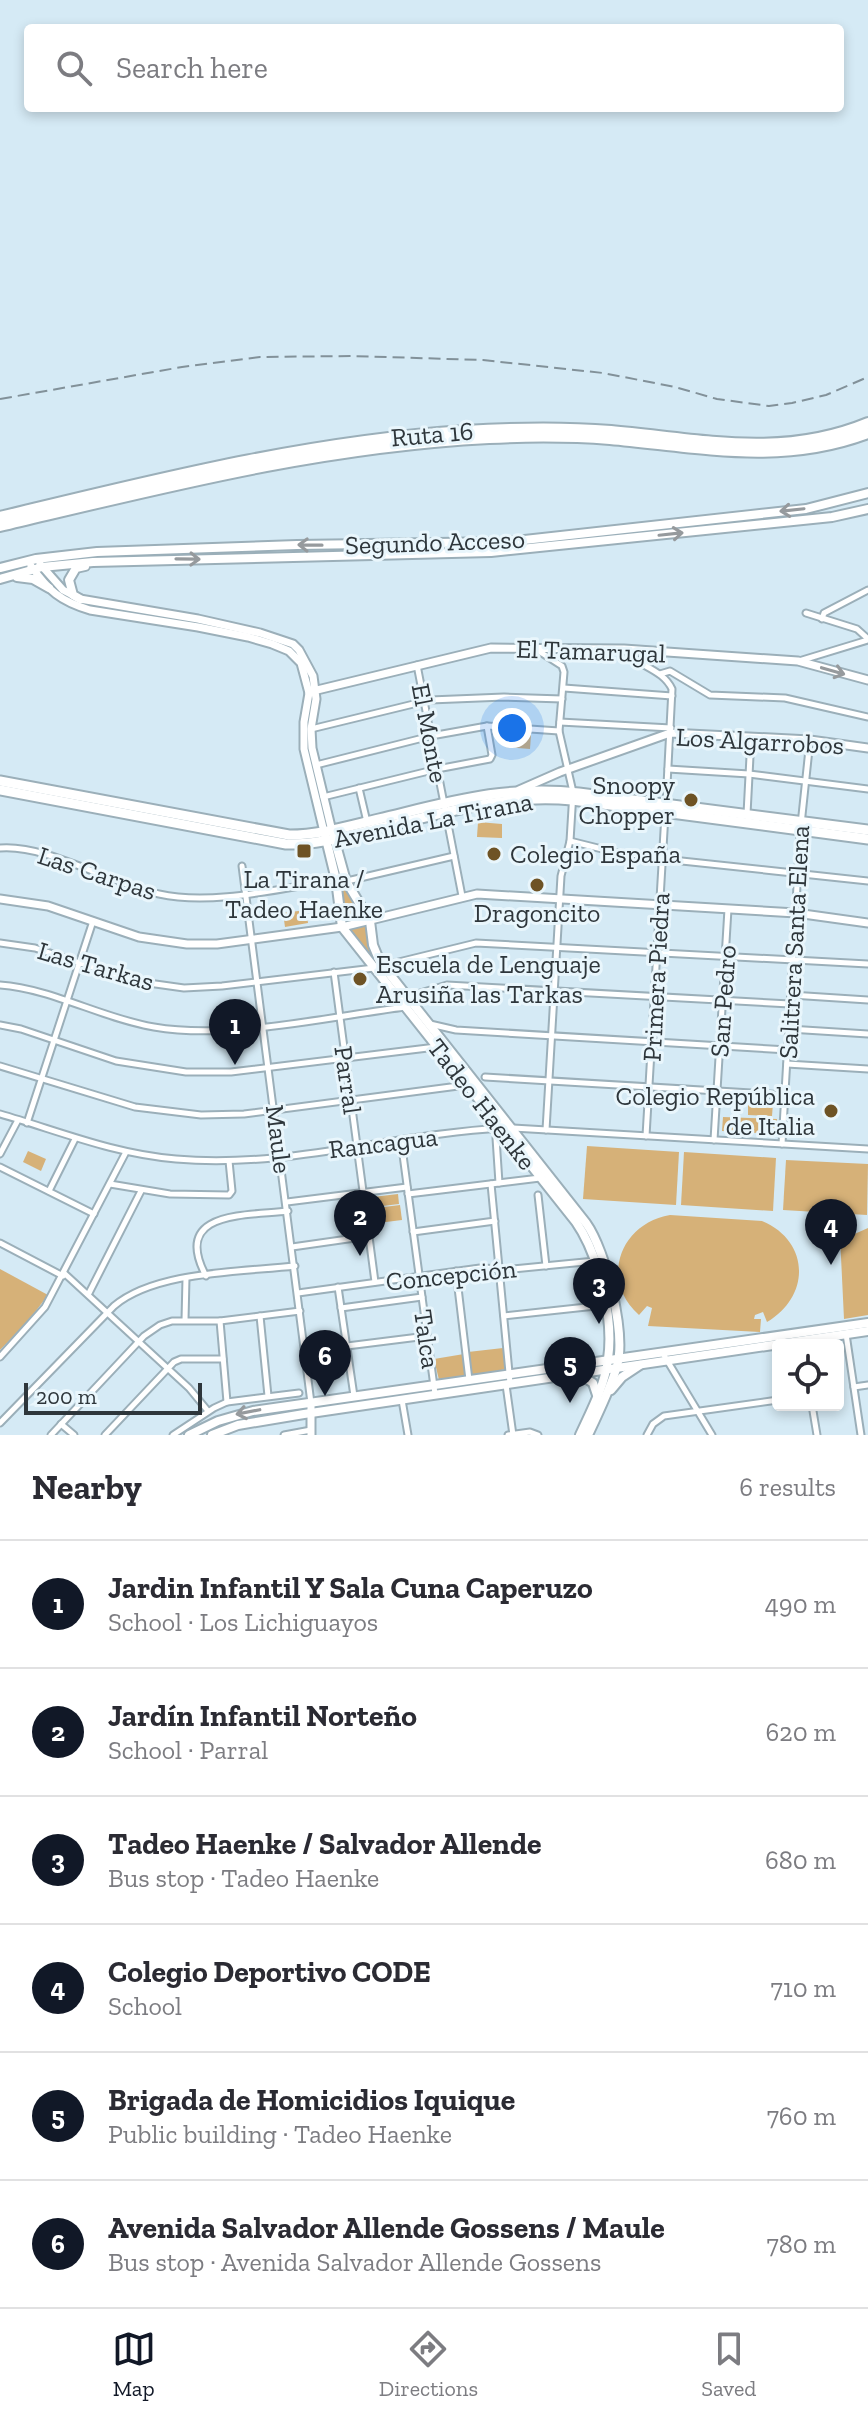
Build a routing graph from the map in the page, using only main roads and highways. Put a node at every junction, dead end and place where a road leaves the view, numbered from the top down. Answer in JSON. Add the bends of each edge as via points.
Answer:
{"nodes":[{"id":1,"x":868,"y":423,"type":"edge"},
{"id":2,"x":868,"y":433,"type":"edge"},
{"id":3,"x":868,"y":493,"type":"edge"},
{"id":4,"x":868,"y":509,"type":"edge"},
{"id":5,"x":0,"y":517,"type":"edge"},
{"id":6,"x":0,"y":526,"type":"edge"},
{"id":7,"x":112,"y":561,"type":"junction"},
{"id":8,"x":0,"y":568,"type":"edge"},
{"id":9,"x":4,"y":578,"type":"edge"},
{"id":10,"x":49,"y":588,"type":"road end"},
{"id":11,"x":80,"y":599,"type":"road end"},
{"id":12,"x":0,"y":781,"type":"edge"},
{"id":13,"x":0,"y":790,"type":"edge"},
{"id":14,"x":573,"y":796,"type":"junction"},
{"id":15,"x":445,"y":808,"type":"junction"},
{"id":16,"x":666,"y":809,"type":"junction"},
{"id":17,"x":801,"y":825,"type":"junction"},
{"id":18,"x":868,"y":830,"type":"edge"},
{"id":19,"x":329,"y":836,"type":"junction"},
{"id":20,"x":868,"y":839,"type":"edge"},
{"id":21,"x":341,"y":880,"type":"junction"},
{"id":22,"x":378,"y":967,"type":"junction"},
{"id":23,"x":406,"y":1002,"type":"junction"},
{"id":24,"x":600,"y":1260,"type":"junction"},
{"id":25,"x":868,"y":1323,"type":"edge"},
{"id":26,"x":868,"y":1331,"type":"edge"},
{"id":27,"x":618,"y":1336,"type":"junction"},
{"id":28,"x":822,"y":1339,"type":"edge"},
{"id":29,"x":772,"y":1346,"type":"edge"},
{"id":30,"x":664,"y":1356,"type":"junction"},
{"id":31,"x":647,"y":1358,"type":"junction"},
{"id":32,"x":612,"y":1363,"type":"junction"},
{"id":33,"x":574,"y":1373,"type":"junction"},
{"id":34,"x":508,"y":1380,"type":"junction"},
{"id":35,"x":434,"y":1390,"type":"junction"},
{"id":36,"x":597,"y":1395,"type":"junction"},
{"id":37,"x":600,"y":1408,"type":"junction"},
{"id":38,"x":589,"y":1434,"type":"edge"},
{"id":39,"x":189,"y":1435,"type":"edge"},
{"id":40,"x":212,"y":1435,"type":"edge"}],
"edges":[{"from":1,"to":5,"type":"highway","name":"Ruta 16","via":[[816,439],[769,445],[608,430],[479,430],[382,438],[249,459]]},
{"from":2,"to":6,"type":"highway","name":"Ruta 16","via":[[817,448],[772,453],[563,438],[383,446],[251,467]]},
{"from":3,"to":8,"type":"main road","name":"Segundo Acceso","one_way":true,"via":[[806,509],[505,542],[71,553]]},
{"from":7,"to":4,"type":"main road","name":"Segundo Acceso","one_way":true,"via":[[506,551]]},
{"from":7,"to":9,"type":"main road","name":"Segundo Acceso"},
{"from":7,"to":11,"type":"main road","via":[[73,571],[70,588]]},
{"from":9,"to":10,"type":"main road","via":[[33,579]]},
{"from":12,"to":19,"type":"highway","name":"Avenida La Tirana","via":[[269,833]]},
{"from":13,"to":19,"type":"highway","name":"Avenida La Tirana","via":[[275,843]]},
{"from":14,"to":15,"type":"highway","name":"Avenida La Tirana"},
{"from":14,"to":15,"type":"highway","name":"Avenida La Tirana","via":[[519,790]]},
{"from":14,"to":16,"type":"highway","name":"Avenida La Tirana"},
{"from":15,"to":19,"type":"highway","name":"Avenida La Tirana"},
{"from":15,"to":19,"type":"highway","name":"Avenida La Tirana","via":[[367,822]]},
{"from":16,"to":17,"type":"highway","name":"Avenida La Tirana"},
{"from":16,"to":17,"type":"highway","name":"Avenida La Tirana"},
{"from":17,"to":18,"type":"highway","name":"Avenida La Tirana"},
{"from":17,"to":20,"type":"highway","name":"Avenida La Tirana"},
{"from":19,"to":21,"type":"main road","name":"Tadeo Haenke"},
{"from":21,"to":22,"type":"main road","name":"Tadeo Haenke","via":[[370,921]]},
{"from":21,"to":22,"type":"main road","name":"Tadeo Haenke","via":[[342,927]]},
{"from":22,"to":23,"type":"main road","name":"Tadeo Haenke"},
{"from":23,"to":24,"type":"main road","name":"Tadeo Haenke"},
{"from":23,"to":24,"type":"main road","name":"Tadeo Haenke","via":[[586,1223]]},
{"from":24,"to":27,"type":"main road","name":"Tadeo Haenke"},
{"from":24,"to":32,"type":"main road","name":"Tadeo Haenke"},
{"from":25,"to":30,"type":"main road"},
{"from":26,"to":28,"type":"main road"},
{"from":27,"to":31,"type":"main road"},
{"from":27,"to":32,"type":"main road","name":"Tadeo Haenke"},
{"from":29,"to":30,"type":"main road"},
{"from":30,"to":31,"type":"main road"},
{"from":31,"to":32,"type":"main road"},
{"from":31,"to":37,"type":"main road","via":[[622,1377]]},
{"from":32,"to":33,"type":"main road"},
{"from":32,"to":34,"type":"main road"},
{"from":32,"to":36,"type":"main road","name":"Tadeo Haenke"},
{"from":32,"to":37,"type":"main road","name":"Tadeo Haenke"},
{"from":33,"to":34,"type":"main road"},
{"from":33,"to":36,"type":"main road","via":[[590,1380]]},
{"from":34,"to":35,"type":"main road"},
{"from":34,"to":35,"type":"main road","via":[[469,1380]]},
{"from":35,"to":39,"type":"main road","one_way":true,"via":[[241,1413]]},
{"from":35,"to":40,"type":"main road","via":[[238,1425]]},
{"from":36,"to":38,"type":"main road","name":"Tadeo Haenke"},
{"from":37,"to":38,"type":"main road","name":"Tadeo Haenke"}]}
